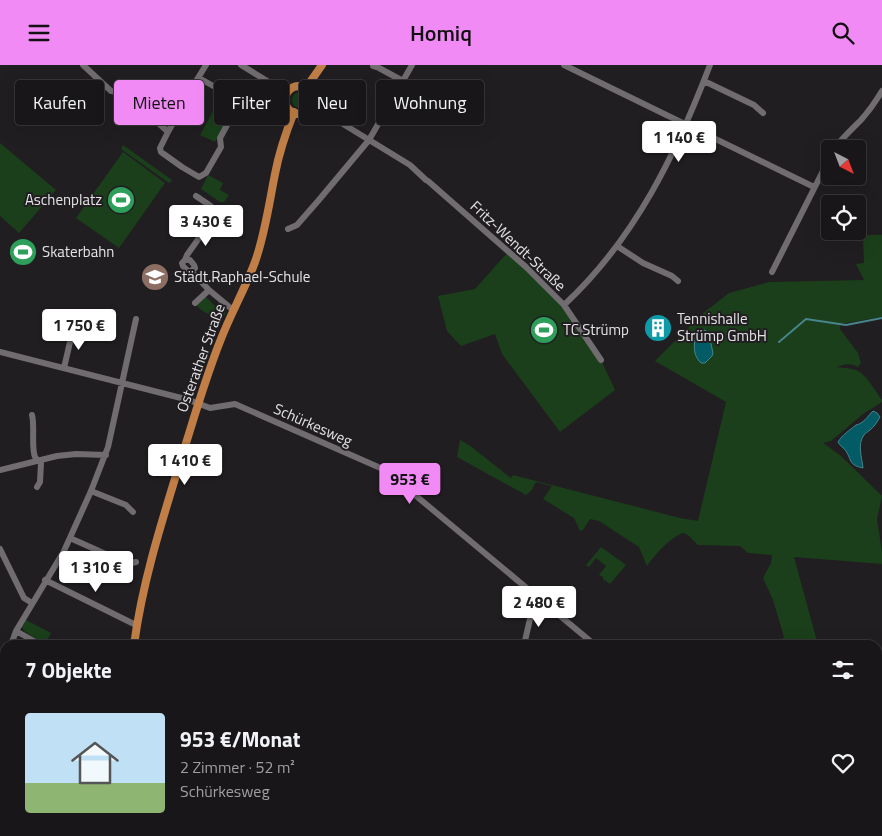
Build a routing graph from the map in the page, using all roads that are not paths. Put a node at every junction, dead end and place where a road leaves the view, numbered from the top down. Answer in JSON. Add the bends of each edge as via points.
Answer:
{"nodes":[{"id":1,"x":83,"y":65,"type":"edge"},
{"id":2,"x":206,"y":65,"type":"edge"},
{"id":3,"x":241,"y":65,"type":"edge"},
{"id":4,"x":322,"y":65,"type":"edge"},
{"id":5,"x":412,"y":65,"type":"edge"},
{"id":6,"x":564,"y":65,"type":"edge"},
{"id":7,"x":710,"y":65,"type":"edge"},
{"id":8,"x":373,"y":66,"type":"dead end"},
{"id":9,"x":199,"y":78,"type":"junction"},
{"id":10,"x":266,"y":80,"type":"edge"},
{"id":11,"x":312,"y":80,"type":"edge"},
{"id":12,"x":401,"y":80,"type":"edge"},
{"id":13,"x":404,"y":80,"type":"edge"},
{"id":14,"x":704,"y":81,"type":"junction"},
{"id":15,"x":882,"y":91,"type":"edge"},
{"id":16,"x":289,"y":108,"type":"edge"},
{"id":17,"x":294,"y":112,"type":"junction"},
{"id":18,"x":299,"y":113,"type":"edge"},
{"id":19,"x":763,"y":113,"type":"dead end"},
{"id":20,"x":345,"y":125,"type":"edge"},
{"id":21,"x":378,"y":125,"type":"edge"},
{"id":22,"x":686,"y":125,"type":"junction"},
{"id":23,"x":168,"y":132,"type":"junction"},
{"id":24,"x":369,"y":140,"type":"junction"},
{"id":25,"x":842,"y":140,"type":"edge"},
{"id":26,"x":821,"y":174,"type":"edge"},
{"id":27,"x":814,"y":187,"type":"junction"},
{"id":28,"x":196,"y":196,"type":"dead end"},
{"id":29,"x":288,"y":229,"type":"dead end"},
{"id":30,"x":617,"y":246,"type":"junction"},
{"id":31,"x":772,"y":272,"type":"dead end"},
{"id":32,"x":678,"y":281,"type":"dead end"},
{"id":33,"x":209,"y":290,"type":"junction"},
{"id":34,"x":194,"y":303,"type":"dead end"},
{"id":35,"x":564,"y":305,"type":"junction"},
{"id":36,"x":233,"y":310,"type":"junction"},
{"id":37,"x":136,"y":319,"type":"dead end"},
{"id":38,"x":73,"y":329,"type":"dead end"},
{"id":39,"x":0,"y":352,"type":"edge"},
{"id":40,"x":601,"y":360,"type":"dead end"},
{"id":41,"x":64,"y":368,"type":"junction"},
{"id":42,"x":122,"y":383,"type":"junction"},
{"id":43,"x":198,"y":404,"type":"junction"},
{"id":44,"x":32,"y":415,"type":"dead end"},
{"id":45,"x":106,"y":455,"type":"junction"},
{"id":46,"x":38,"y":460,"type":"junction"},
{"id":47,"x":0,"y":470,"type":"edge"},
{"id":48,"x":37,"y":487,"type":"dead end"},
{"id":49,"x":91,"y":491,"type":"junction"},
{"id":50,"x":133,"y":512,"type":"dead end"},
{"id":51,"x":70,"y":537,"type":"junction"},
{"id":52,"x":0,"y":549,"type":"edge"},
{"id":53,"x":136,"y":562,"type":"dead end"},
{"id":54,"x":45,"y":580,"type":"junction"},
{"id":55,"x":32,"y":603,"type":"junction"},
{"id":56,"x":530,"y":609,"type":"dead end"},
{"id":57,"x":136,"y":625,"type":"junction"},
{"id":58,"x":16,"y":631,"type":"junction"},
{"id":59,"x":13,"y":640,"type":"edge"},
{"id":60,"x":31,"y":640,"type":"edge"},
{"id":61,"x":134,"y":640,"type":"edge"},
{"id":62,"x":525,"y":640,"type":"edge"},
{"id":63,"x":589,"y":640,"type":"edge"}],
"edges":[{"from":1,"to":23,"type":"street","via":[[112,91],[126,93]]},
{"from":2,"to":9,"type":"street"},
{"from":3,"to":10,"type":"street"},
{"from":4,"to":11,"type":"main road"},
{"from":5,"to":13,"type":"street"},
{"from":6,"to":22,"type":"street"},
{"from":7,"to":14,"type":"street"},
{"from":8,"to":12,"type":"street"},
{"from":9,"to":23,"type":"street","via":[[185,96]]},
{"from":9,"to":23,"type":"street","via":[[242,102],[220,138],[221,147],[206,173],[199,177],[162,153],[160,148]]},
{"from":14,"to":19,"type":"street","via":[[754,105]]},
{"from":14,"to":22,"type":"street"},
{"from":15,"to":25,"type":"street"},
{"from":16,"to":17,"type":"main road"},
{"from":17,"to":18,"type":"main road"},
{"from":17,"to":36,"type":"main road","name":"Osterather Straße","via":[[280,150],[262,241]]},
{"from":20,"to":24,"type":"street","name":"Fritz-Wendt-Straße"},
{"from":21,"to":24,"type":"street"},
{"from":22,"to":27,"type":"street"},
{"from":22,"to":30,"type":"street","via":[[646,203]]},
{"from":24,"to":29,"type":"street","via":[[318,201],[296,225]]},
{"from":24,"to":35,"type":"street","name":"Fritz-Wendt-Straße","via":[[410,165],[526,267]]},
{"from":26,"to":27,"type":"street"},
{"from":27,"to":31,"type":"street"},
{"from":28,"to":33,"type":"street","via":[[212,207],[216,214],[185,260],[190,260],[195,268],[191,271]]},
{"from":30,"to":32,"type":"street"},
{"from":30,"to":35,"type":"street"},
{"from":33,"to":34,"type":"street"},
{"from":33,"to":36,"type":"street"},
{"from":35,"to":40,"type":"street","name":"Fritz-Wendt-Straße"},
{"from":36,"to":43,"type":"main road","name":"Osterather Straße"},
{"from":37,"to":42,"type":"street"},
{"from":38,"to":41,"type":"street"},
{"from":39,"to":41,"type":"street","name":"Schürkesweg"},
{"from":41,"to":42,"type":"street","name":"Schürkesweg"},
{"from":42,"to":43,"type":"street","name":"Schürkesweg"},
{"from":42,"to":45,"type":"street"},
{"from":43,"to":57,"type":"main road","name":"Osterather Straße","via":[[146,578]]},
{"from":43,"to":63,"type":"street","name":"Schürkesweg","via":[[210,408],[235,404],[385,470]]},
{"from":44,"to":46,"type":"street","via":[[33,443]]},
{"from":45,"to":46,"type":"street","via":[[57,455]]},
{"from":45,"to":49,"type":"street"},
{"from":46,"to":47,"type":"street"},
{"from":46,"to":48,"type":"street","via":[[40,482]]},
{"from":49,"to":50,"type":"street","via":[[126,505]]},
{"from":49,"to":51,"type":"street"},
{"from":51,"to":53,"type":"street","via":[[128,564]]},
{"from":51,"to":54,"type":"street"},
{"from":52,"to":55,"type":"street","via":[[24,598]]},
{"from":54,"to":55,"type":"street"},
{"from":54,"to":57,"type":"street"},
{"from":55,"to":58,"type":"street"},
{"from":56,"to":62,"type":"street"},
{"from":57,"to":61,"type":"main road","name":"Osterather Straße"},
{"from":58,"to":59,"type":"street"},
{"from":58,"to":60,"type":"street"}]}
